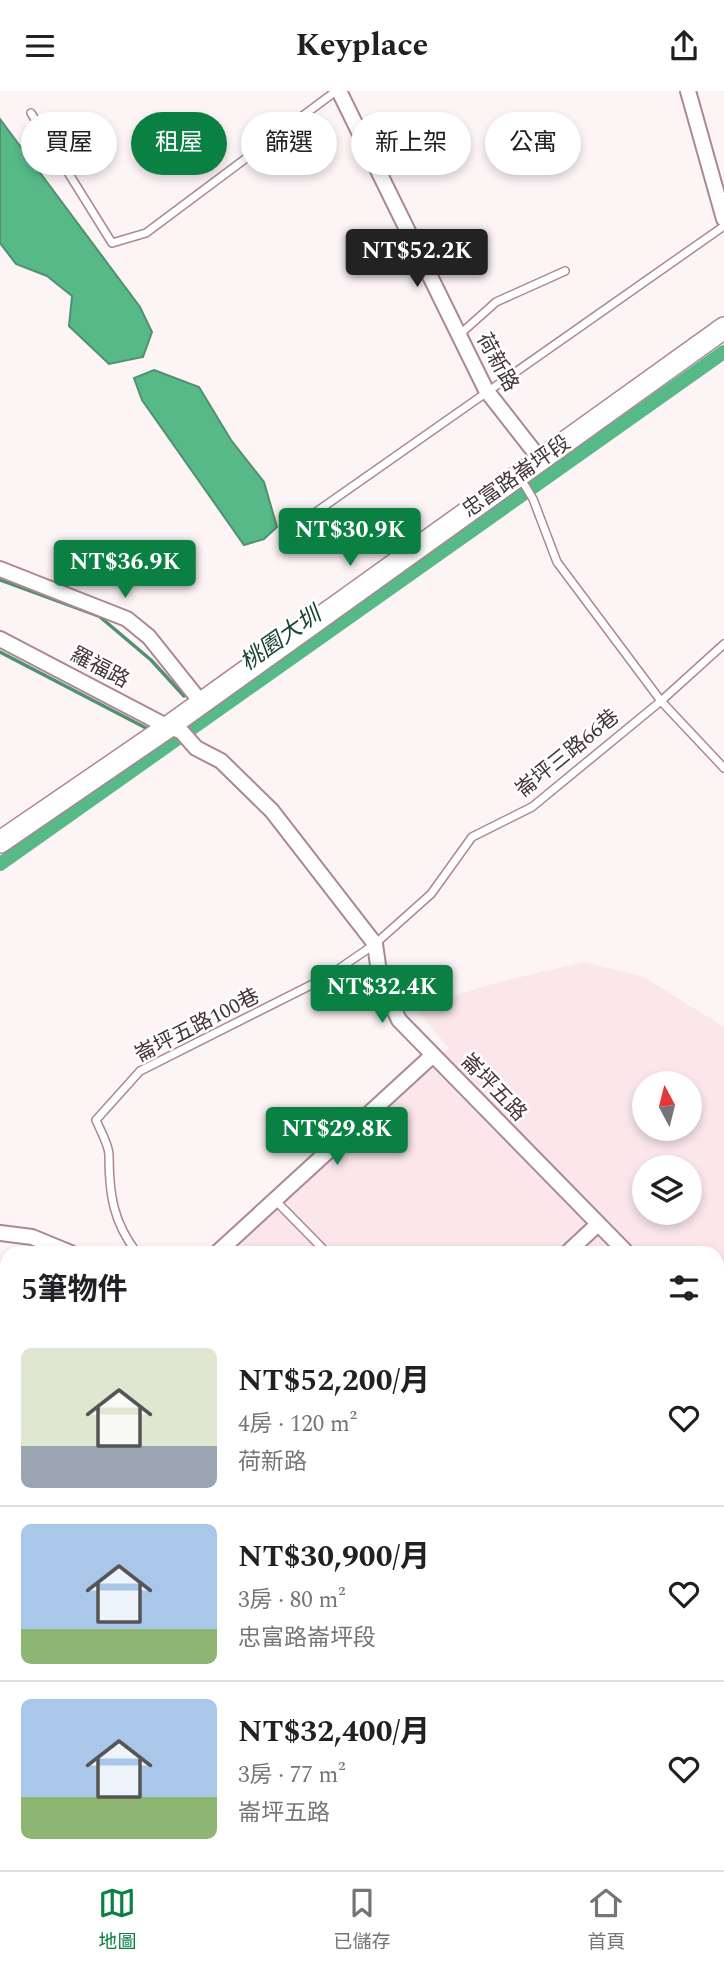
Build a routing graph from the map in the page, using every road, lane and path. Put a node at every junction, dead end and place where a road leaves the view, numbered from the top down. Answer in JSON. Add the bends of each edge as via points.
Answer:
{"nodes":[{"id":1,"x":337,"y":91,"type":"edge"},
{"id":2,"x":688,"y":91,"type":"edge"},
{"id":3,"x":70,"y":175,"type":"edge"},
{"id":4,"x":724,"y":219,"type":"edge"},
{"id":5,"x":724,"y":226,"type":"edge"},
{"id":6,"x":565,"y":271,"type":"dead end"},
{"id":7,"x":724,"y":328,"type":"edge"},
{"id":8,"x":459,"y":335,"type":"junction"},
{"id":9,"x":486,"y":390,"type":"junction"},
{"id":10,"x":540,"y":459,"type":"junction"},
{"id":11,"x":520,"y":477,"type":"junction"},
{"id":12,"x":306,"y":519,"type":"dead end"},
{"id":13,"x":0,"y":569,"type":"edge"},
{"id":14,"x":0,"y":639,"type":"edge"},
{"id":15,"x":724,"y":644,"type":"edge"},
{"id":16,"x":200,"y":701,"type":"junction"},
{"id":17,"x":661,"y":701,"type":"junction"},
{"id":18,"x":174,"y":729,"type":"junction"},
{"id":19,"x":724,"y":768,"type":"edge"},
{"id":20,"x":0,"y":842,"type":"edge"},
{"id":21,"x":374,"y":944,"type":"junction"},
{"id":22,"x":433,"y":1055,"type":"junction"},
{"id":23,"x":275,"y":1200,"type":"junction"},
{"id":24,"x":598,"y":1224,"type":"junction"},
{"id":25,"x":0,"y":1233,"type":"edge"},
{"id":26,"x":54,"y":1246,"type":"edge"},
{"id":27,"x":132,"y":1246,"type":"edge"},
{"id":28,"x":225,"y":1246,"type":"edge"},
{"id":29,"x":320,"y":1246,"type":"edge"},
{"id":30,"x":574,"y":1246,"type":"edge"},
{"id":31,"x":619,"y":1246,"type":"edge"}],
"edges":[{"from":1,"to":3,"type":"lane","via":[[146,233],[112,243]]},
{"from":1,"to":8,"type":"street","name":"荷新路"},
{"from":2,"to":4,"type":"street"},
{"from":5,"to":9,"type":"lane"},
{"from":6,"to":8,"type":"lane","via":[[496,302]]},
{"from":7,"to":10,"type":"street","name":"忠富路崙坪段"},
{"from":8,"to":9,"type":"street","name":"荷新路"},
{"from":9,"to":10,"type":"street","name":"荷新路"},
{"from":9,"to":12,"type":"lane"},
{"from":10,"to":11,"type":"street","name":"忠富路崙坪段"},
{"from":11,"to":16,"type":"street","name":"忠富路崙坪段"},
{"from":11,"to":17,"type":"lane","via":[[557,562]]},
{"from":13,"to":16,"type":"street","via":[[127,619],[149,637]]},
{"from":14,"to":18,"type":"street","name":"羅福路"},
{"from":15,"to":17,"type":"lane","name":"崙坪三路66巷"},
{"from":16,"to":18,"type":"street","name":"忠富路崙坪段"},
{"from":17,"to":19,"type":"lane"},
{"from":17,"to":21,"type":"lane","name":"崙坪三路66巷","via":[[532,807],[472,837],[431,894]]},
{"from":18,"to":20,"type":"street","name":"忠富路崙坪段"},
{"from":18,"to":21,"type":"street","name":"崙坪五路","via":[[221,761],[272,811]]},
{"from":21,"to":22,"type":"street","name":"崙坪五路","via":[[380,979],[399,1020]]},
{"from":21,"to":27,"type":"lane","name":"崙坪五路100巷","via":[[302,991],[140,1071],[96,1120],[110,1154],[112,1208]]},
{"from":22,"to":23,"type":"street"},
{"from":22,"to":24,"type":"street","name":"崙坪五路"},
{"from":23,"to":28,"type":"street"},
{"from":23,"to":29,"type":"lane"},
{"from":24,"to":30,"type":"street"},
{"from":24,"to":31,"type":"street","name":"崙坪五路"},
{"from":25,"to":26,"type":"street","via":[[32,1237]]}]}
